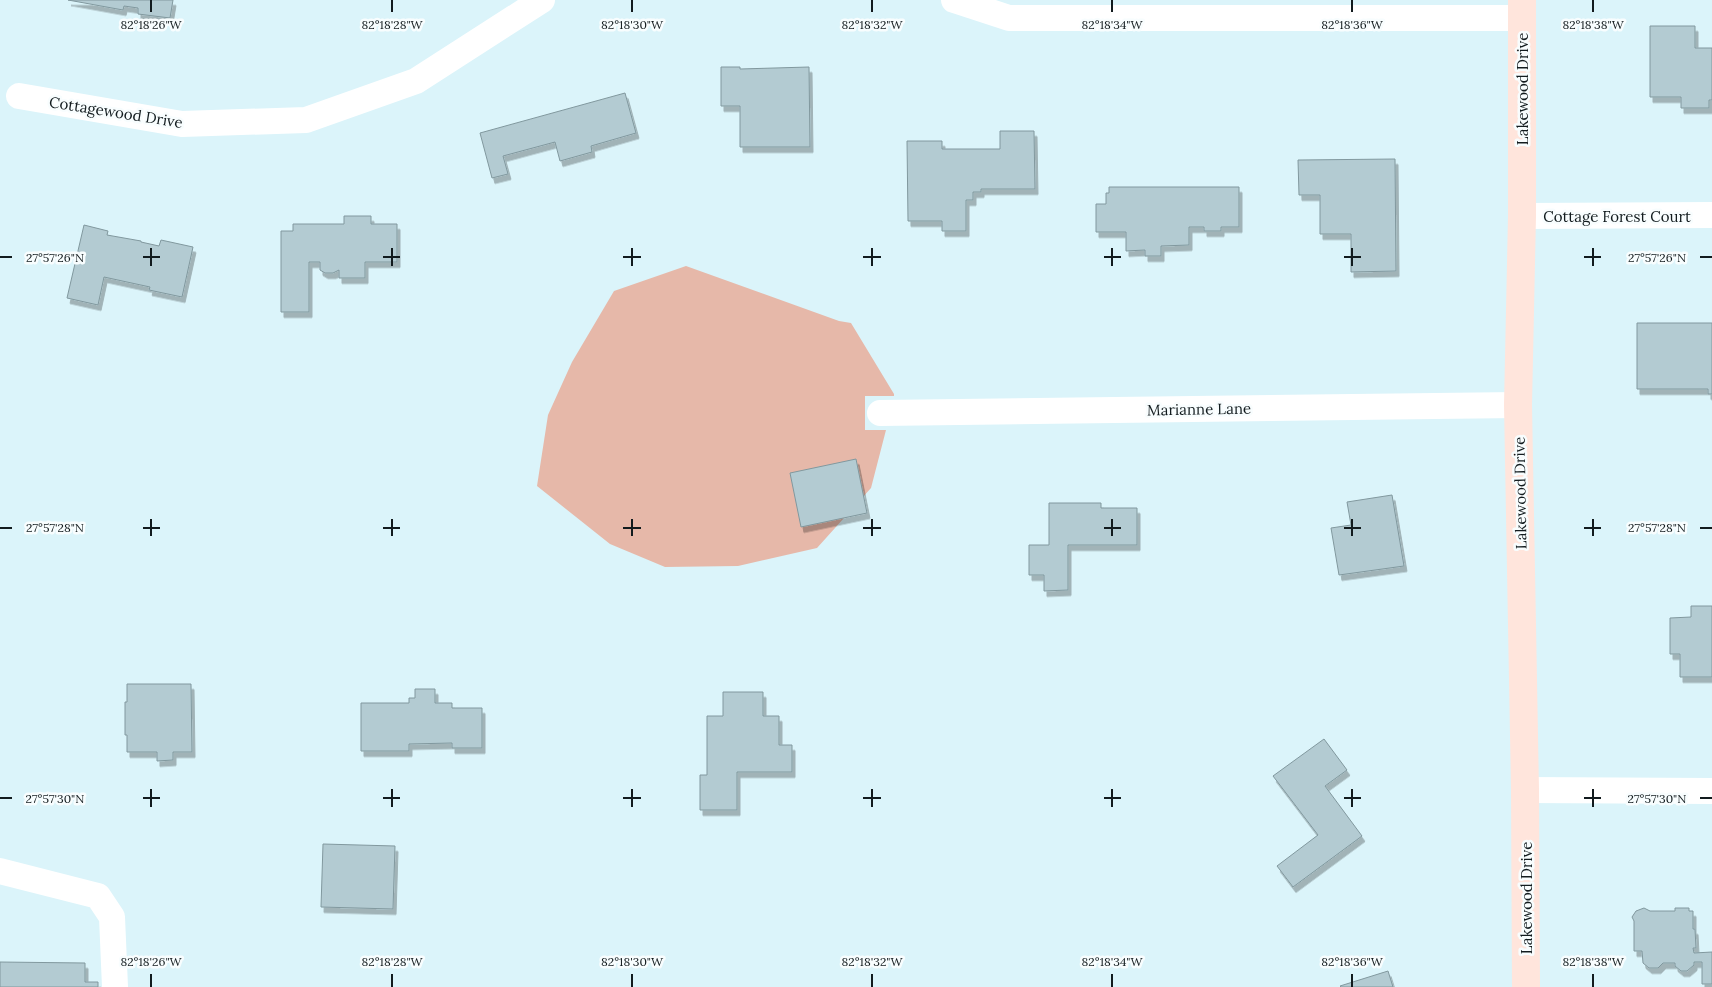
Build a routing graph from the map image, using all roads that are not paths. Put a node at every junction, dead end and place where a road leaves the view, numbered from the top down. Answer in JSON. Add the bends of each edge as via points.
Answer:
{"nodes":[{"id":1,"x":542,"y":0,"type":"edge"},
{"id":2,"x":954,"y":0,"type":"edge"},
{"id":3,"x":1522,"y":9,"type":"edge"},
{"id":4,"x":19,"y":96,"type":"dead end"},
{"id":5,"x":1712,"y":215,"type":"edge"},
{"id":6,"x":1522,"y":216,"type":"junction"},
{"id":7,"x":1518,"y":405,"type":"junction"},
{"id":8,"x":880,"y":413,"type":"dead end"},
{"id":9,"x":1526,"y":790,"type":"junction"},
{"id":10,"x":1712,"y":791,"type":"edge"},
{"id":11,"x":0,"y":871,"type":"edge"},
{"id":12,"x":115,"y":987,"type":"edge"},
{"id":13,"x":1526,"y":987,"type":"edge"}],
"edges":[{"from":1,"to":4,"type":"street","name":"Cottagewood Drive","via":[[416,81],[306,120],[182,124]]},
{"from":2,"to":3,"type":"street","via":[[1009,18]]},
{"from":3,"to":6,"type":"street","name":"Lakewood Drive"},
{"from":5,"to":6,"type":"street","name":"Cottage Forest Court"},
{"from":6,"to":7,"type":"street","name":"Lakewood Drive"},
{"from":7,"to":8,"type":"street","name":"Marianne Lane"},
{"from":7,"to":9,"type":"street","name":"Lakewood Drive"},
{"from":9,"to":10,"type":"street"},
{"from":9,"to":13,"type":"street","name":"Lakewood Drive"},
{"from":11,"to":12,"type":"street","via":[[98,896],[112,917]]}]}
